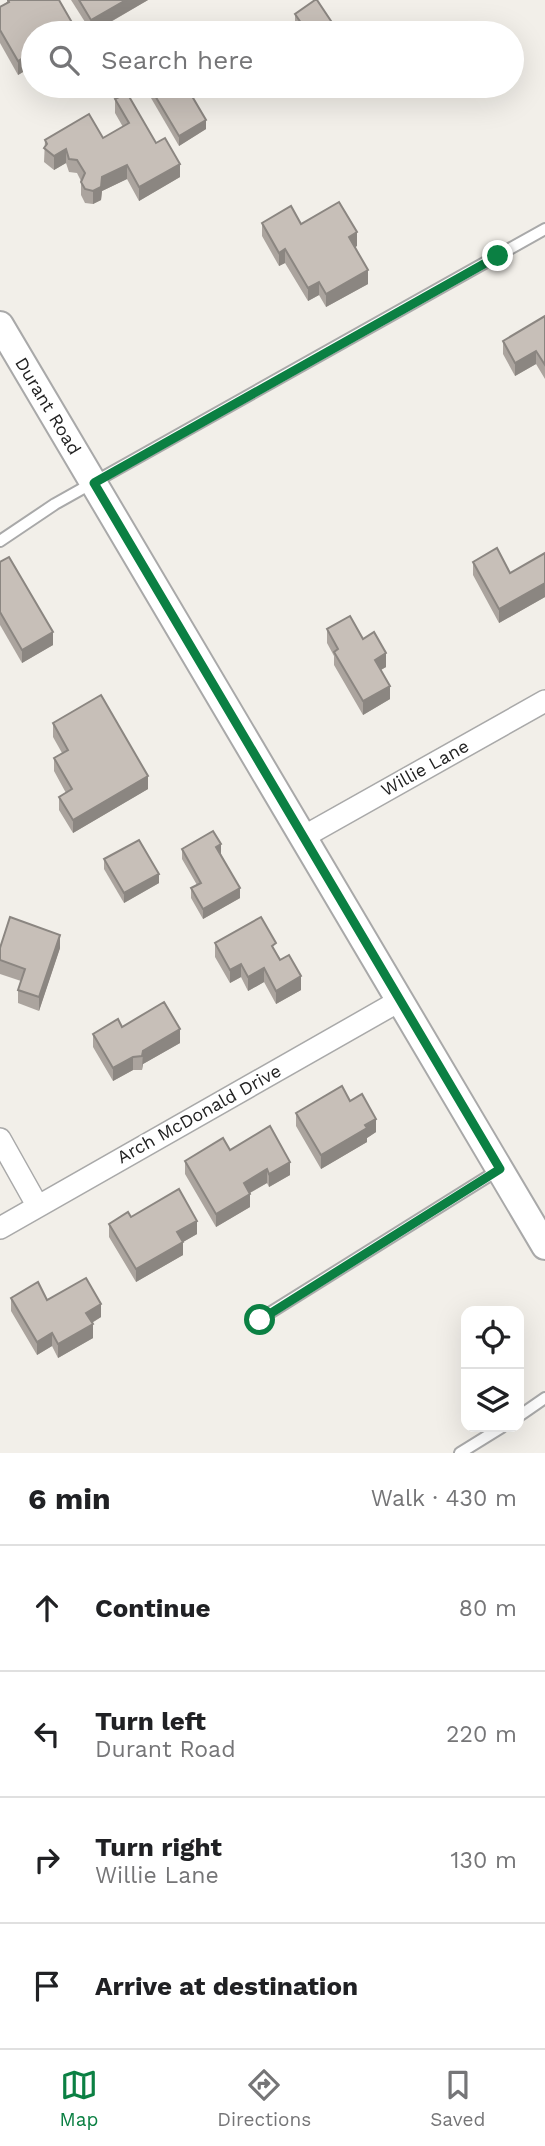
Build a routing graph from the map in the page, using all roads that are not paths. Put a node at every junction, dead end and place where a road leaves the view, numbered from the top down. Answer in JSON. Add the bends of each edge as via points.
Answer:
{"nodes":[{"id":1,"x":545,"y":229,"type":"edge"},
{"id":2,"x":0,"y":325,"type":"edge"},
{"id":3,"x":94,"y":483,"type":"junction"},
{"id":4,"x":0,"y":541,"type":"edge"},
{"id":5,"x":545,"y":701,"type":"edge"},
{"id":6,"x":305,"y":836,"type":"junction"},
{"id":7,"x":399,"y":1002,"type":"junction"},
{"id":8,"x":0,"y":1139,"type":"edge"},
{"id":9,"x":500,"y":1169,"type":"junction"},
{"id":10,"x":37,"y":1205,"type":"junction"},
{"id":11,"x":0,"y":1227,"type":"edge"},
{"id":12,"x":545,"y":1246,"type":"edge"},
{"id":13,"x":260,"y":1320,"type":"dead end"},
{"id":14,"x":545,"y":1398,"type":"edge"},
{"id":15,"x":524,"y":1413,"type":"edge"},
{"id":16,"x":494,"y":1432,"type":"edge"},
{"id":17,"x":460,"y":1453,"type":"edge"}],
"edges":[{"from":1,"to":3,"type":"lane"},
{"from":2,"to":3,"type":"street","name":"Durant Road"},
{"from":3,"to":4,"type":"lane"},
{"from":3,"to":6,"type":"street","name":"Durant Road"},
{"from":5,"to":6,"type":"street","name":"Willie Lane"},
{"from":6,"to":7,"type":"street","name":"Durant Road"},
{"from":7,"to":9,"type":"street","name":"Durant Road"},
{"from":7,"to":10,"type":"street","name":"Arch McDonald Drive"},
{"from":8,"to":10,"type":"street"},
{"from":9,"to":12,"type":"street","name":"Durant Road"},
{"from":9,"to":13,"type":"lane"},
{"from":10,"to":11,"type":"street","name":"Arch McDonald Drive"},
{"from":14,"to":15,"type":"lane"},
{"from":16,"to":17,"type":"lane"}]}
